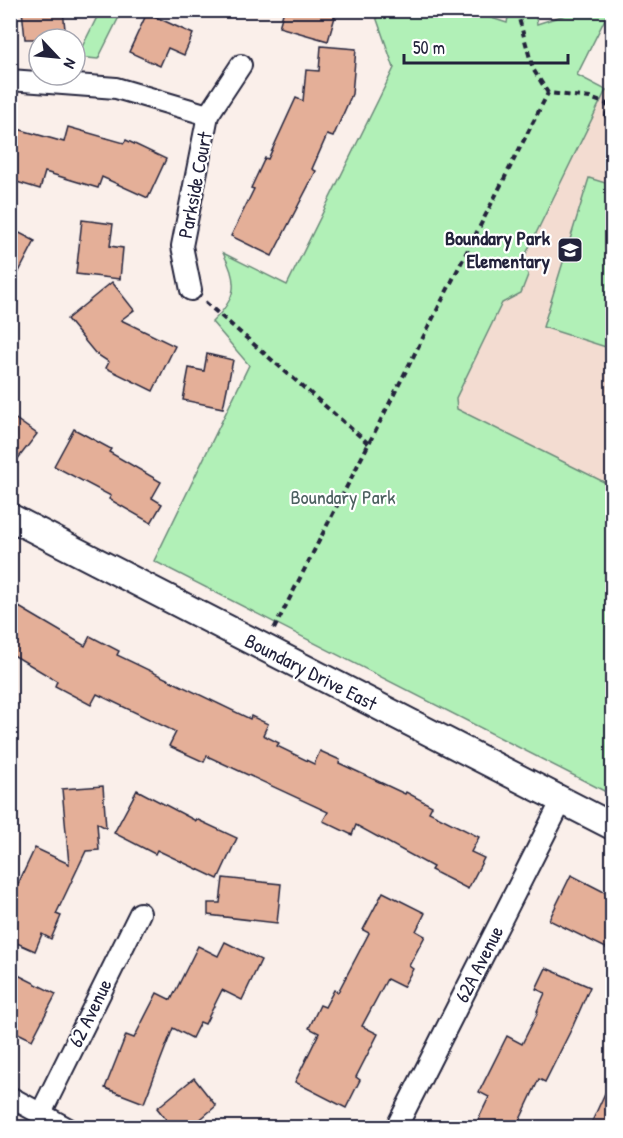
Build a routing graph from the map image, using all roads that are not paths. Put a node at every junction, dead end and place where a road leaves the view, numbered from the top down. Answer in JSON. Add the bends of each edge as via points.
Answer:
{"nodes":[{"id":1,"x":241,"y":64,"type":"dead end"},
{"id":2,"x":10,"y":80,"type":"edge"},
{"id":3,"x":208,"y":115,"type":"junction"},
{"id":4,"x":191,"y":290,"type":"road end"},
{"id":5,"x":10,"y":517,"type":"edge"},
{"id":6,"x":562,"y":800,"type":"junction"},
{"id":7,"x":612,"y":826,"type":"edge"},
{"id":8,"x":140,"y":913,"type":"dead end"},
{"id":9,"x":10,"y":1097,"type":"edge"},
{"id":10,"x":41,"y":1113,"type":"junction"},
{"id":11,"x":67,"y":1128,"type":"edge"},
{"id":12,"x":396,"y":1128,"type":"edge"}],
"edges":[{"from":1,"to":3,"type":"street","name":"Parkside Court"},
{"from":2,"to":3,"type":"street","name":"Parkside Court","via":[[116,88]]},
{"from":3,"to":4,"type":"street","name":"Parkside Court","via":[[182,246]]},
{"from":5,"to":6,"type":"street","name":"Boundary Drive East"},
{"from":6,"to":7,"type":"street","name":"Boundary Drive East"},
{"from":6,"to":12,"type":"street","name":"62A Avenue"},
{"from":8,"to":10,"type":"street","name":"62 Avenue"},
{"from":9,"to":10,"type":"street"},
{"from":10,"to":11,"type":"street"}]}
